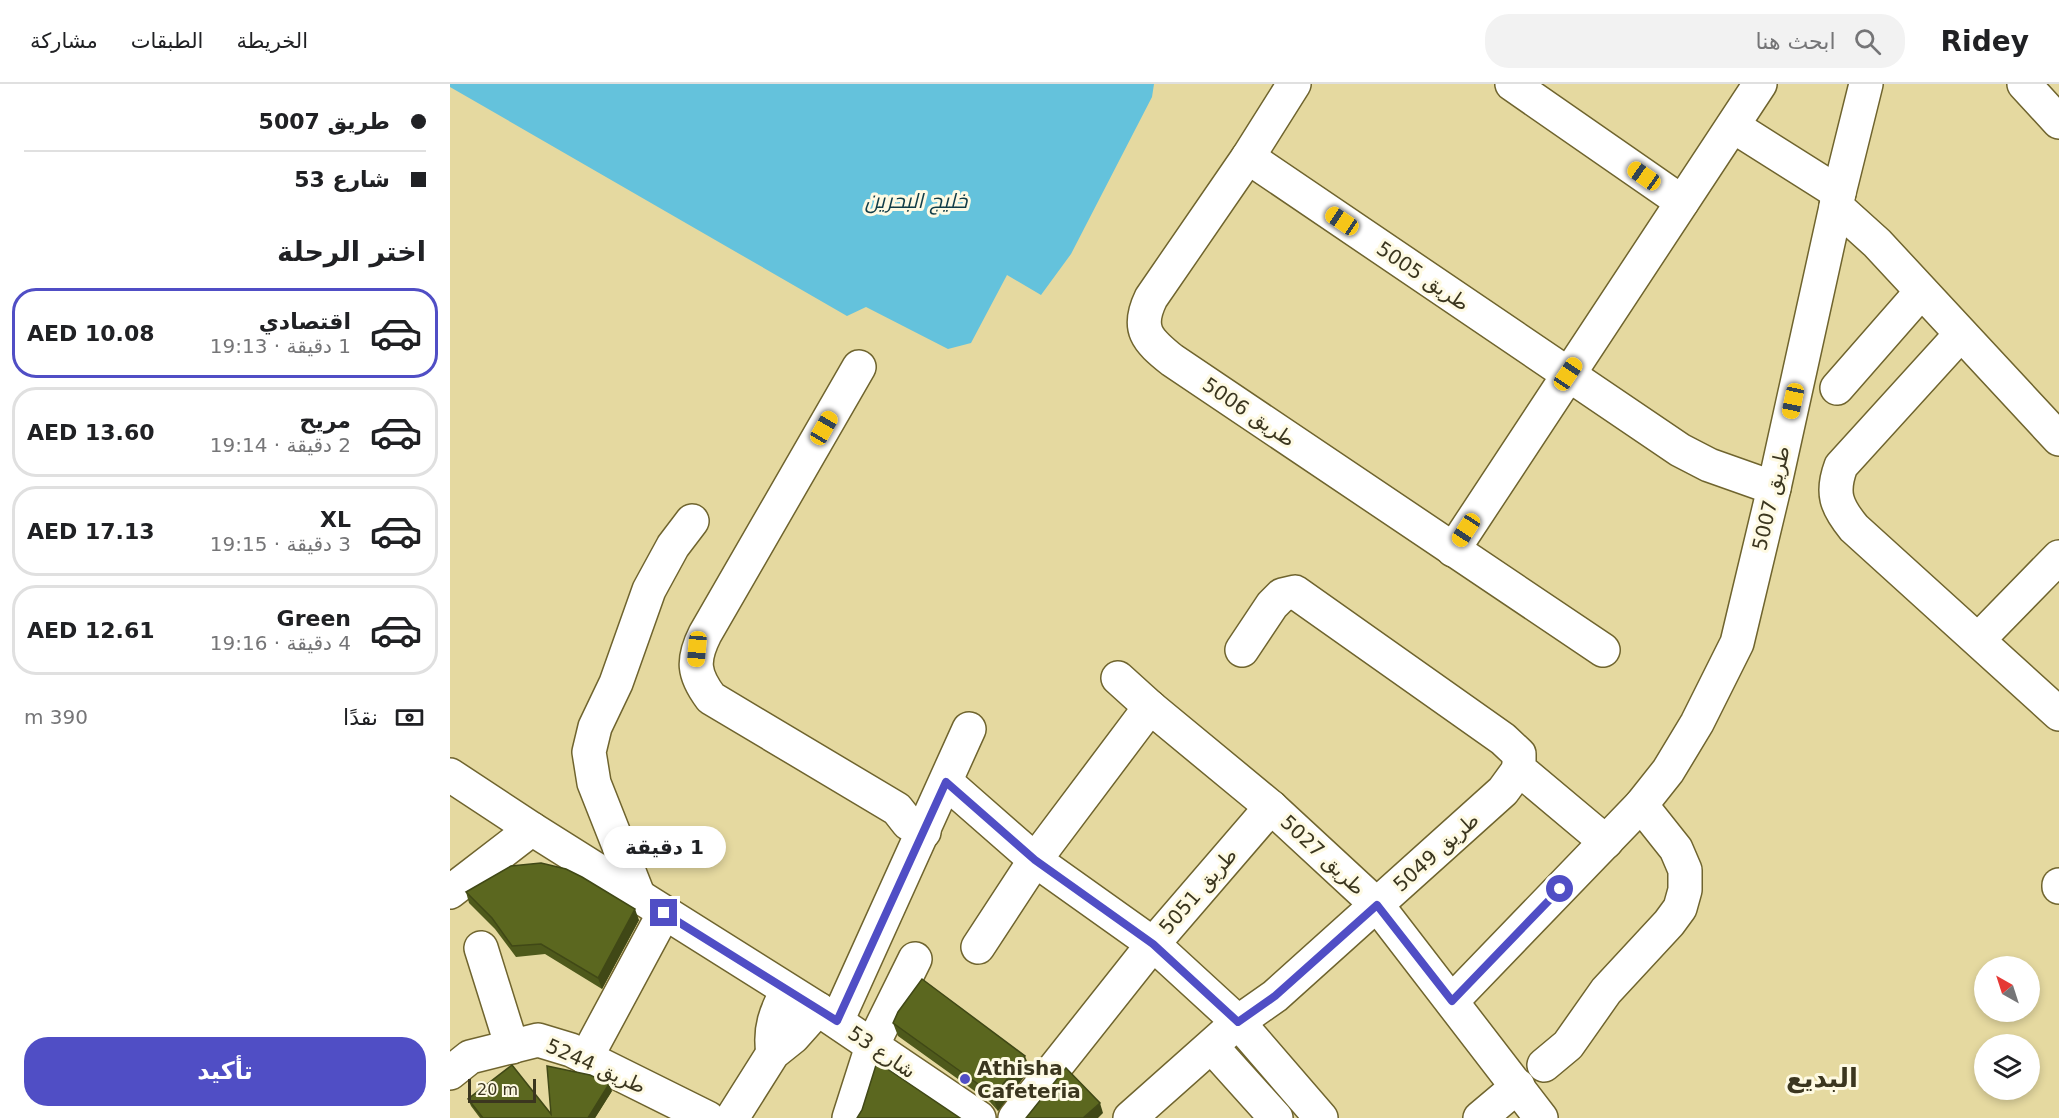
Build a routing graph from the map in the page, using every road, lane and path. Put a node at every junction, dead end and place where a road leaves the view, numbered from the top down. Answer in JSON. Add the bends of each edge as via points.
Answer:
{"nodes":[{"id":1,"x":1294,"y":84,"type":"edge"},
{"id":2,"x":1512,"y":84,"type":"edge"},
{"id":3,"x":1760,"y":84,"type":"edge"},
{"id":4,"x":1866,"y":84,"type":"edge"},
{"id":5,"x":2025,"y":84,"type":"edge"},
{"id":6,"x":2059,"y":122,"type":"edge"},
{"id":7,"x":1733,"y":126,"type":"junction"},
{"id":8,"x":1248,"y":157,"type":"junction"},
{"id":9,"x":1838,"y":199,"type":"junction"},
{"id":10,"x":1682,"y":202,"type":"junction"},
{"id":11,"x":1922,"y":292,"type":"junction"},
{"id":12,"x":1961,"y":334,"type":"junction"},
{"id":13,"x":859,"y":367,"type":"dead end"},
{"id":14,"x":1568,"y":374,"type":"junction"},
{"id":15,"x":1837,"y":388,"type":"dead end"},
{"id":16,"x":2059,"y":439,"type":"edge"},
{"id":17,"x":1774,"y":488,"type":"junction"},
{"id":18,"x":692,"y":521,"type":"dead end"},
{"id":19,"x":1453,"y":550,"type":"junction"},
{"id":20,"x":2059,"y":557,"type":"edge"},
{"id":21,"x":1979,"y":639,"type":"junction"},
{"id":22,"x":1242,"y":650,"type":"dead end"},
{"id":23,"x":1603,"y":650,"type":"dead end"},
{"id":24,"x":1118,"y":678,"type":"dead end"},
{"id":25,"x":1150,"y":707,"type":"junction"},
{"id":26,"x":2059,"y":714,"type":"edge"},
{"id":27,"x":969,"y":729,"type":"dead end"},
{"id":28,"x":1519,"y":769,"type":"junction"},
{"id":29,"x":450,"y":775,"type":"edge"},
{"id":30,"x":946,"y":782,"type":"junction"},
{"id":31,"x":1641,"y":805,"type":"junction"},
{"id":32,"x":1271,"y":807,"type":"junction"},
{"id":33,"x":918,"y":820,"type":"junction"},
{"id":34,"x":532,"y":829,"type":"junction"},
{"id":35,"x":1606,"y":842,"type":"junction"},
{"id":36,"x":1035,"y":860,"type":"junction"},
{"id":37,"x":450,"y":892,"type":"edge"},
{"id":38,"x":651,"y":905,"type":"junction"},
{"id":39,"x":1377,"y":905,"type":"junction"},
{"id":40,"x":1153,"y":944,"type":"junction"},
{"id":41,"x":978,"y":947,"type":"dead end"},
{"id":42,"x":481,"y":948,"type":"dead end"},
{"id":43,"x":915,"y":959,"type":"dead end"},
{"id":44,"x":787,"y":991,"type":"junction"},
{"id":45,"x":1452,"y":1001,"type":"junction"},
{"id":46,"x":828,"y":1015,"type":"junction"},
{"id":47,"x":1238,"y":1022,"type":"junction"},
{"id":48,"x":872,"y":1046,"type":"junction"},
{"id":49,"x":512,"y":1047,"type":"junction"},
{"id":50,"x":1212,"y":1047,"type":"junction"},
{"id":51,"x":772,"y":1053,"type":"junction"},
{"id":52,"x":586,"y":1058,"type":"junction"},
{"id":53,"x":1544,"y":1065,"type":"dead end"},
{"id":54,"x":450,"y":1073,"type":"edge"},
{"id":55,"x":1518,"y":1086,"type":"junction"},
{"id":56,"x":708,"y":1118,"type":"edge"},
{"id":57,"x":732,"y":1118,"type":"edge"},
{"id":58,"x":849,"y":1118,"type":"edge"},
{"id":59,"x":979,"y":1118,"type":"edge"},
{"id":60,"x":1015,"y":1118,"type":"edge"},
{"id":61,"x":1130,"y":1118,"type":"edge"},
{"id":62,"x":1276,"y":1118,"type":"edge"},
{"id":63,"x":1321,"y":1118,"type":"edge"},
{"id":64,"x":1479,"y":1118,"type":"edge"},
{"id":65,"x":1541,"y":1118,"type":"edge"}],
"edges":[{"from":1,"to":8,"type":"street","name":"طريق 5006"},
{"from":2,"to":10,"type":"street"},
{"from":3,"to":7,"type":"street"},
{"from":4,"to":9,"type":"street","name":"طريق 5007"},
{"from":5,"to":6,"type":"street"},
{"from":7,"to":9,"type":"street"},
{"from":7,"to":10,"type":"street"},
{"from":8,"to":14,"type":"street","name":"طريق 5005"},
{"from":8,"to":19,"type":"street","name":"طريق 5006","via":[[1151,298],[1144,314],[1145,331],[1154,346],[1172,360]]},
{"from":9,"to":11,"type":"street"},
{"from":9,"to":17,"type":"street","name":"طريق 5007"},
{"from":10,"to":14,"type":"street"},
{"from":11,"to":12,"type":"street"},
{"from":11,"to":15,"type":"street"},
{"from":12,"to":16,"type":"street"},
{"from":12,"to":21,"type":"street","via":[[1841,466],[1835,482],[1836,499],[1854,528]]},
{"from":13,"to":33,"type":"street","via":[[705,634],[697,649],[695,667],[700,684],[711,698]]},
{"from":14,"to":17,"type":"street","name":"طريق 5005","via":[[1694,458]]},
{"from":14,"to":19,"type":"street"},
{"from":17,"to":31,"type":"street","name":"طريق 5007","via":[[1737,643],[1697,723],[1668,771]]},
{"from":18,"to":38,"type":"street","via":[[649,590],[616,683],[595,727],[589,752],[594,783]]},
{"from":19,"to":23,"type":"street","name":"طريق 5006"},
{"from":20,"to":21,"type":"street"},
{"from":21,"to":26,"type":"street"},
{"from":22,"to":28,"type":"street","via":[[1272,605],[1282,595],[1295,592],[1503,739],[1518,754]]},
{"from":24,"to":25,"type":"street","name":"طريق 5027"},
{"from":25,"to":32,"type":"street","name":"طريق 5027"},
{"from":25,"to":36,"type":"street"},
{"from":27,"to":30,"type":"street"},
{"from":28,"to":35,"type":"street"},
{"from":28,"to":39,"type":"street","name":"طريق 5049","via":[[1503,791]]},
{"from":29,"to":34,"type":"street","name":"شارع 53"},
{"from":30,"to":33,"type":"street"},
{"from":30,"to":36,"type":"street"},
{"from":31,"to":35,"type":"street","name":"طريق 5007"},
{"from":31,"to":53,"type":"street","via":[[1676,849],[1685,870],[1680,908],[1606,991],[1569,1045]]},
{"from":32,"to":39,"type":"street","name":"طريق 5027"},
{"from":32,"to":40,"type":"street","name":"طريق 5051"},
{"from":33,"to":46,"type":"street"},
{"from":34,"to":37,"type":"street"},
{"from":34,"to":38,"type":"street","name":"شارع 53"},
{"from":35,"to":45,"type":"street","name":"طريق 5007"},
{"from":36,"to":40,"type":"street"},
{"from":36,"to":41,"type":"street"},
{"from":38,"to":44,"type":"street","name":"شارع 53"},
{"from":38,"to":52,"type":"street"},
{"from":39,"to":45,"type":"street","name":"طريق 5027"},
{"from":39,"to":47,"type":"street","name":"طريق 5049","via":[[1275,996]]},
{"from":40,"to":47,"type":"street"},
{"from":40,"to":60,"type":"street","name":"طريق 5051"},
{"from":42,"to":49,"type":"street"},
{"from":43,"to":48,"type":"street"},
{"from":44,"to":46,"type":"street","name":"شارع 53"},
{"from":44,"to":51,"type":"street","via":[[772,1025]]},
{"from":45,"to":55,"type":"street","name":"طريق 5027"},
{"from":46,"to":48,"type":"street","name":"شارع 53"},
{"from":46,"to":51,"type":"street"},
{"from":47,"to":50,"type":"street","name":"طريق 5049"},
{"from":47,"to":63,"type":"street"},
{"from":48,"to":58,"type":"street"},
{"from":48,"to":59,"type":"street","name":"شارع 53"},
{"from":49,"to":52,"type":"street","name":"طريق 5244","via":[[538,1041]]},
{"from":49,"to":54,"type":"street","name":"طريق 5244","via":[[470,1057]]},
{"from":50,"to":61,"type":"street","name":"طريق 5049"},
{"from":50,"to":62,"type":"street"},
{"from":51,"to":57,"type":"street"},
{"from":52,"to":56,"type":"street","name":"طريق 5244"},
{"from":55,"to":64,"type":"street"},
{"from":55,"to":65,"type":"street","name":"طريق 5027"}]}
